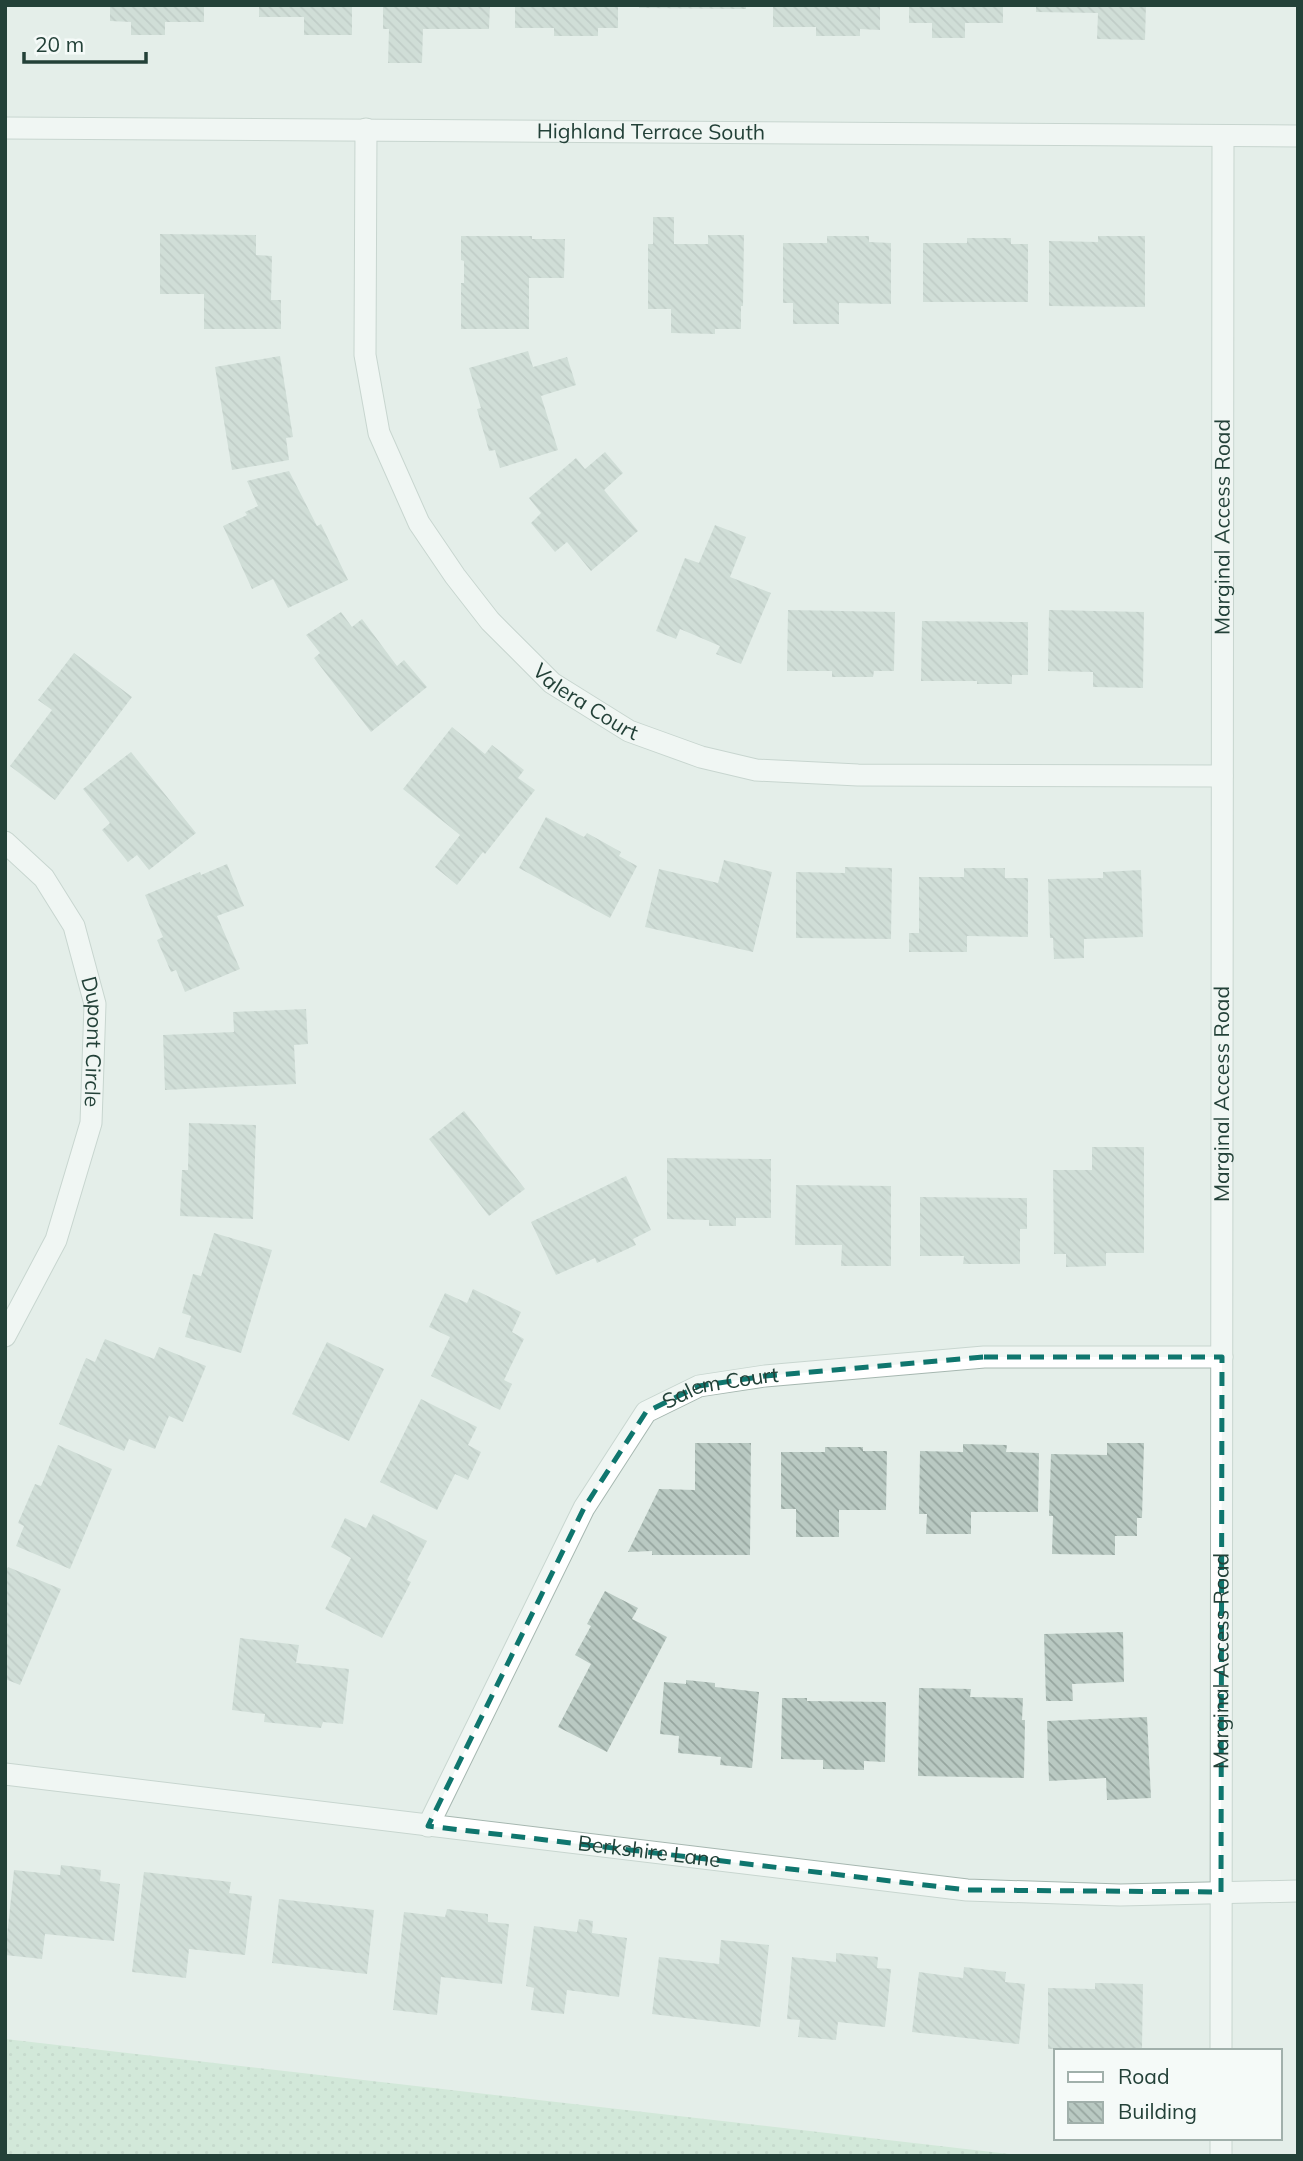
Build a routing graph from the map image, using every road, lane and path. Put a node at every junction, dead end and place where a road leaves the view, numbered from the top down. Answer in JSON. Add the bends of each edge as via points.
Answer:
{"nodes":[{"id":1,"x":5,"y":128,"type":"edge"},
{"id":2,"x":366,"y":130,"type":"junction"},
{"id":3,"x":1223,"y":135,"type":"junction"},
{"id":4,"x":1298,"y":136,"type":"edge"},
{"id":5,"x":1222,"y":776,"type":"junction"},
{"id":6,"x":5,"y":842,"type":"edge"},
{"id":7,"x":5,"y":1336,"type":"edge"},
{"id":8,"x":1222,"y":1357,"type":"junction"},
{"id":9,"x":5,"y":1774,"type":"edge"},
{"id":10,"x":428,"y":1826,"type":"junction"},
{"id":11,"x":1298,"y":1891,"type":"edge"},
{"id":12,"x":1222,"y":1892,"type":"junction"},
{"id":13,"x":1222,"y":2049,"type":"edge"}],
"edges":[{"from":1,"to":2,"type":"street","name":"Highland Terrace South"},
{"from":2,"to":3,"type":"street","name":"Highland Terrace South"},
{"from":2,"to":5,"type":"street","name":"Valera Court","via":[[365,355],[379,433],[419,523],[454,576],[490,621],[552,683],[629,731],[756,771]]},
{"from":3,"to":4,"type":"street","name":"Highland Terrace South"},
{"from":3,"to":5,"type":"street","name":"Marginal Access Road"},
{"from":5,"to":8,"type":"street","name":"Marginal Access Road"},
{"from":6,"to":7,"type":"street","name":"Dupont Circle","via":[[44,878],[75,926],[95,1003],[91,1123],[56,1240]]},
{"from":8,"to":10,"type":"street","name":"Salem Court","via":[[984,1357],[765,1376],[699,1386],[646,1412],[584,1508]]},
{"from":8,"to":12,"type":"street","name":"Marginal Access Road"},
{"from":9,"to":10,"type":"street","name":"Berkshire Lane"},
{"from":10,"to":12,"type":"street","name":"Berkshire Lane","via":[[967,1890],[1120,1895]]},
{"from":11,"to":12,"type":"street","name":"Berkshire Lane"},
{"from":12,"to":13,"type":"street","name":"Marginal Access Road"}]}
